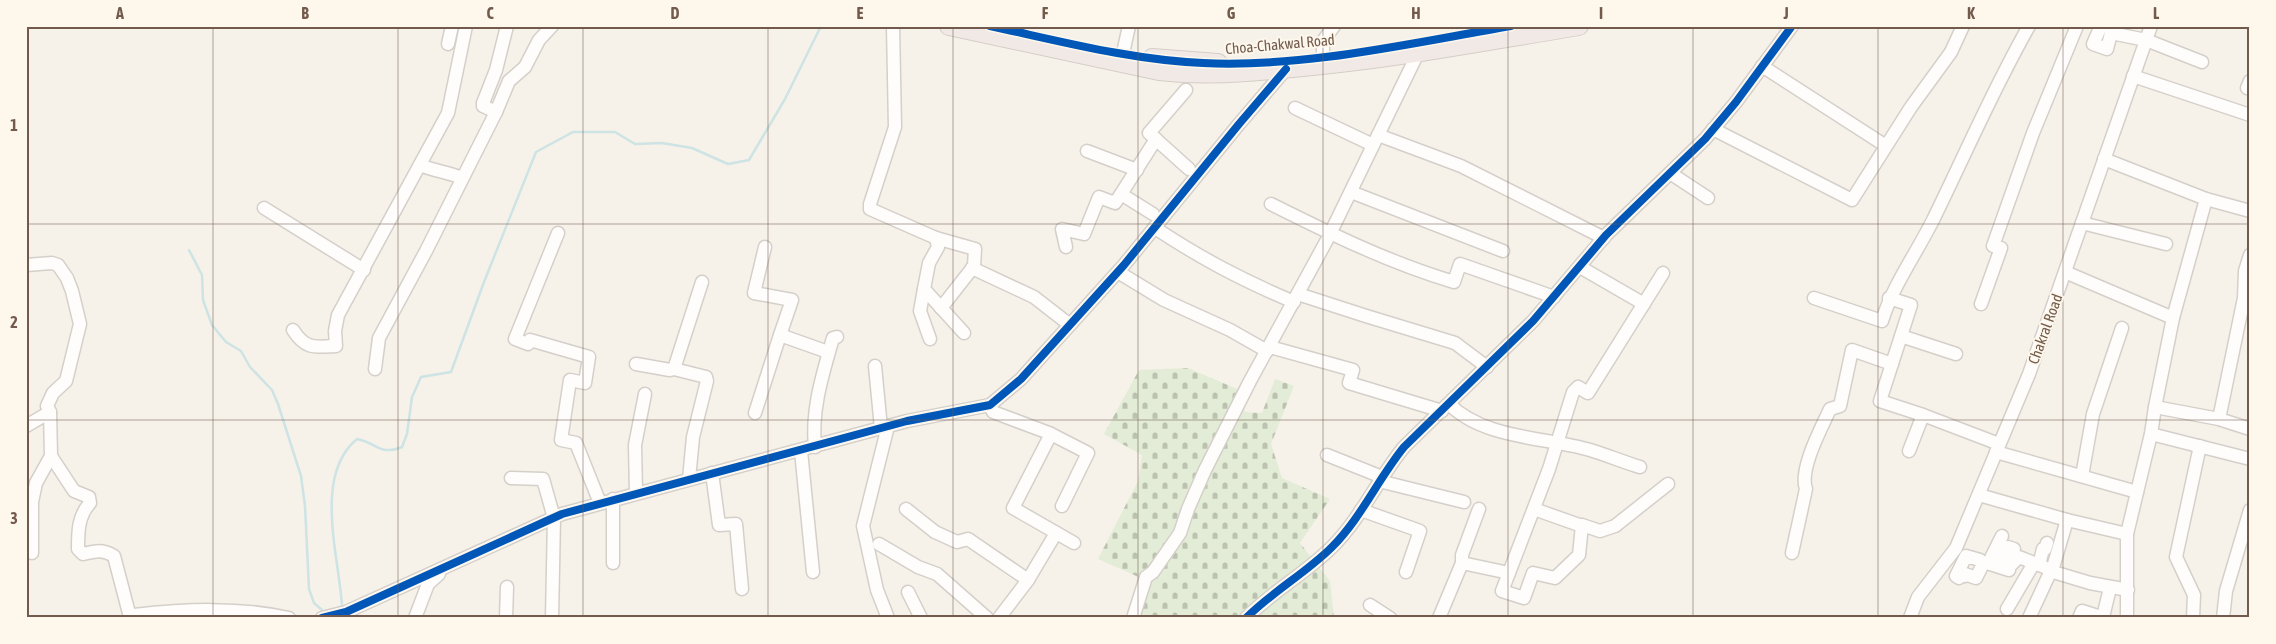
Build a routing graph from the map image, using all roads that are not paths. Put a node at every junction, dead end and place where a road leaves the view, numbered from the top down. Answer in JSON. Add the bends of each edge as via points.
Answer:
{"nodes":[{"id":1,"x":452,"y":26,"type":"edge"},
{"id":2,"x":466,"y":26,"type":"edge"},
{"id":3,"x":507,"y":26,"type":"edge"},
{"id":4,"x":552,"y":26,"type":"edge"},
{"id":5,"x":893,"y":26,"type":"edge"},
{"id":6,"x":949,"y":26,"type":"edge"},
{"id":7,"x":990,"y":26,"type":"edge"},
{"id":8,"x":1129,"y":26,"type":"edge"},
{"id":9,"x":1334,"y":26,"type":"edge"},
{"id":10,"x":1511,"y":26,"type":"edge"},
{"id":11,"x":1579,"y":26,"type":"edge"},
{"id":12,"x":1792,"y":26,"type":"edge"},
{"id":13,"x":1963,"y":26,"type":"edge"},
{"id":14,"x":2029,"y":26,"type":"edge"},
{"id":15,"x":2077,"y":26,"type":"edge"},
{"id":16,"x":2101,"y":26,"type":"edge"},
{"id":17,"x":2151,"y":26,"type":"edge"},
{"id":18,"x":2146,"y":40,"type":"junction"},
{"id":19,"x":448,"y":44,"type":"dead end"},
{"id":20,"x":1418,"y":53,"type":"junction"},
{"id":21,"x":1130,"y":55,"type":"junction"},
{"id":22,"x":1323,"y":60,"type":"junction"},
{"id":23,"x":2202,"y":62,"type":"dead end"},
{"id":24,"x":1762,"y":66,"type":"junction"},
{"id":25,"x":1286,"y":69,"type":"junction"},
{"id":26,"x":2133,"y":76,"type":"junction"},
{"id":27,"x":1186,"y":90,"type":"dead end"},
{"id":28,"x":1295,"y":108,"type":"dead end"},
{"id":29,"x":496,"y":112,"type":"junction"},
{"id":30,"x":2250,"y":115,"type":"edge"},
{"id":31,"x":1713,"y":129,"type":"junction"},
{"id":32,"x":1156,"y":139,"type":"junction"},
{"id":33,"x":1376,"y":140,"type":"junction"},
{"id":34,"x":1886,"y":146,"type":"junction"},
{"id":35,"x":1087,"y":151,"type":"dead end"},
{"id":36,"x":2104,"y":159,"type":"junction"},
{"id":37,"x":420,"y":165,"type":"junction"},
{"id":38,"x":1189,"y":169,"type":"dead end"},
{"id":39,"x":1137,"y":170,"type":"junction"},
{"id":40,"x":1670,"y":173,"type":"junction"},
{"id":41,"x":462,"y":178,"type":"junction"},
{"id":42,"x":1351,"y":192,"type":"junction"},
{"id":43,"x":1121,"y":194,"type":"junction"},
{"id":44,"x":1708,"y":198,"type":"dead end"},
{"id":45,"x":2206,"y":199,"type":"junction"},
{"id":46,"x":1271,"y":204,"type":"dead end"},
{"id":47,"x":264,"y":208,"type":"dead end"},
{"id":48,"x":2250,"y":211,"type":"edge"},
{"id":49,"x":1153,"y":214,"type":"dead end"},
{"id":50,"x":2082,"y":223,"type":"junction"},
{"id":51,"x":1155,"y":228,"type":"junction"},
{"id":52,"x":558,"y":233,"type":"dead end"},
{"id":53,"x":1330,"y":234,"type":"junction"},
{"id":54,"x":936,"y":238,"type":"junction"},
{"id":55,"x":1604,"y":238,"type":"junction"},
{"id":56,"x":2166,"y":244,"type":"dead end"},
{"id":57,"x":765,"y":247,"type":"dead end"},
{"id":58,"x":1066,"y":247,"type":"dead end"},
{"id":59,"x":1503,"y":251,"type":"dead end"},
{"id":60,"x":2250,"y":255,"type":"edge"},
{"id":61,"x":26,"y":265,"type":"edge"},
{"id":62,"x":1580,"y":267,"type":"junction"},
{"id":63,"x":972,"y":268,"type":"junction"},
{"id":64,"x":364,"y":270,"type":"junction"},
{"id":65,"x":1118,"y":272,"type":"junction"},
{"id":66,"x":2065,"y":272,"type":"junction"},
{"id":67,"x":1663,"y":274,"type":"dead end"},
{"id":68,"x":702,"y":282,"type":"dead end"},
{"id":69,"x":924,"y":289,"type":"junction"},
{"id":70,"x":1554,"y":297,"type":"junction"},
{"id":71,"x":1296,"y":298,"type":"junction"},
{"id":72,"x":1814,"y":298,"type":"dead end"},
{"id":73,"x":1889,"y":298,"type":"junction"},
{"id":74,"x":1644,"y":304,"type":"junction"},
{"id":75,"x":1981,"y":304,"type":"dead end"},
{"id":76,"x":941,"y":308,"type":"junction"},
{"id":77,"x":2173,"y":318,"type":"junction"},
{"id":78,"x":1070,"y":325,"type":"junction"},
{"id":79,"x":2122,"y":328,"type":"dead end"},
{"id":80,"x":293,"y":330,"type":"dead end"},
{"id":81,"x":964,"y":333,"type":"dead end"},
{"id":82,"x":780,"y":335,"type":"junction"},
{"id":83,"x":1901,"y":336,"type":"junction"},
{"id":84,"x":838,"y":337,"type":"dead end"},
{"id":85,"x":930,"y":339,"type":"dead end"},
{"id":86,"x":1269,"y":349,"type":"junction"},
{"id":87,"x":828,"y":352,"type":"junction"},
{"id":88,"x":1956,"y":354,"type":"dead end"},
{"id":89,"x":636,"y":364,"type":"dead end"},
{"id":90,"x":1892,"y":364,"type":"junction"},
{"id":91,"x":875,"y":366,"type":"dead end"},
{"id":92,"x":1487,"y":367,"type":"junction"},
{"id":93,"x":375,"y":369,"type":"dead end"},
{"id":94,"x":674,"y":369,"type":"junction"},
{"id":95,"x":645,"y":394,"type":"dead end"},
{"id":96,"x":990,"y":405,"type":"junction"},
{"id":97,"x":2155,"y":406,"type":"junction"},
{"id":98,"x":1446,"y":408,"type":"junction"},
{"id":99,"x":50,"y":412,"type":"junction"},
{"id":100,"x":755,"y":413,"type":"dead end"},
{"id":101,"x":1923,"y":415,"type":"junction"},
{"id":102,"x":2219,"y":419,"type":"junction"},
{"id":103,"x":26,"y":426,"type":"edge"},
{"id":104,"x":885,"y":427,"type":"junction"},
{"id":105,"x":2250,"y":429,"type":"edge"},
{"id":106,"x":1051,"y":434,"type":"junction"},
{"id":107,"x":2151,"y":434,"type":"junction"},
{"id":108,"x":1556,"y":442,"type":"junction"},
{"id":109,"x":2200,"y":446,"type":"junction"},
{"id":110,"x":816,"y":447,"type":"junction"},
{"id":111,"x":1997,"y":448,"type":"junction"},
{"id":112,"x":801,"y":451,"type":"junction"},
{"id":113,"x":1909,"y":451,"type":"dead end"},
{"id":114,"x":1328,"y":455,"type":"dead end"},
{"id":115,"x":50,"y":456,"type":"junction"},
{"id":116,"x":2250,"y":459,"type":"edge"},
{"id":117,"x":1640,"y":467,"type":"dead end"},
{"id":118,"x":712,"y":473,"type":"junction"},
{"id":119,"x":2082,"y":476,"type":"junction"},
{"id":120,"x":511,"y":478,"type":"dead end"},
{"id":121,"x":689,"y":479,"type":"junction"},
{"id":122,"x":1380,"y":479,"type":"junction"},
{"id":123,"x":1668,"y":484,"type":"dead end"},
{"id":124,"x":2137,"y":492,"type":"junction"},
{"id":125,"x":636,"y":493,"type":"junction"},
{"id":126,"x":1979,"y":495,"type":"junction"},
{"id":127,"x":614,"y":500,"type":"junction"},
{"id":128,"x":1464,"y":502,"type":"dead end"},
{"id":129,"x":600,"y":503,"type":"junction"},
{"id":130,"x":1062,"y":506,"type":"dead end"},
{"id":131,"x":906,"y":509,"type":"dead end"},
{"id":132,"x":1479,"y":509,"type":"dead end"},
{"id":133,"x":1534,"y":509,"type":"junction"},
{"id":134,"x":1361,"y":510,"type":"junction"},
{"id":135,"x":2250,"y":510,"type":"edge"},
{"id":136,"x":554,"y":518,"type":"junction"},
{"id":137,"x":2067,"y":520,"type":"junction"},
{"id":138,"x":1582,"y":526,"type":"junction"},
{"id":139,"x":1056,"y":533,"type":"junction"},
{"id":140,"x":2127,"y":534,"type":"junction"},
{"id":141,"x":2002,"y":536,"type":"dead end"},
{"id":142,"x":1074,"y":543,"type":"dead end"},
{"id":143,"x":2047,"y":543,"type":"dead end"},
{"id":144,"x":879,"y":544,"type":"dead end"},
{"id":145,"x":1956,"y":548,"type":"junction"},
{"id":146,"x":1792,"y":553,"type":"dead end"},
{"id":147,"x":32,"y":554,"type":"dead end"},
{"id":148,"x":2003,"y":555,"type":"dead end"},
{"id":149,"x":1980,"y":560,"type":"dead end"},
{"id":150,"x":612,"y":563,"type":"dead end"},
{"id":151,"x":1462,"y":563,"type":"junction"},
{"id":152,"x":448,"y":566,"type":"junction"},
{"id":153,"x":2031,"y":566,"type":"junction"},
{"id":154,"x":813,"y":572,"type":"dead end"},
{"id":155,"x":1406,"y":572,"type":"dead end"},
{"id":156,"x":1509,"y":573,"type":"junction"},
{"id":157,"x":1028,"y":580,"type":"junction"},
{"id":158,"x":507,"y":587,"type":"dead end"},
{"id":159,"x":2110,"y":588,"type":"junction"},
{"id":160,"x":742,"y":590,"type":"dead end"},
{"id":161,"x":2128,"y":590,"type":"junction"},
{"id":162,"x":908,"y":592,"type":"dead end"},
{"id":163,"x":1370,"y":605,"type":"dead end"},
{"id":164,"x":2007,"y":608,"type":"dead end"},
{"id":165,"x":130,"y":617,"type":"edge"},
{"id":166,"x":1002,"y":617,"type":"edge"},
{"id":167,"x":289,"y":618,"type":"edge"},
{"id":168,"x":322,"y":618,"type":"edge"},
{"id":169,"x":415,"y":618,"type":"edge"},
{"id":170,"x":506,"y":618,"type":"edge"},
{"id":171,"x":552,"y":618,"type":"edge"},
{"id":172,"x":888,"y":618,"type":"edge"},
{"id":173,"x":921,"y":618,"type":"edge"},
{"id":174,"x":987,"y":618,"type":"edge"},
{"id":175,"x":1133,"y":618,"type":"edge"},
{"id":176,"x":1246,"y":618,"type":"edge"},
{"id":177,"x":1390,"y":618,"type":"edge"},
{"id":178,"x":1439,"y":618,"type":"edge"},
{"id":179,"x":1910,"y":618,"type":"edge"},
{"id":180,"x":2029,"y":618,"type":"edge"},
{"id":181,"x":2079,"y":618,"type":"edge"},
{"id":182,"x":2104,"y":618,"type":"edge"},
{"id":183,"x":2127,"y":618,"type":"edge"},
{"id":184,"x":2194,"y":618,"type":"edge"},
{"id":185,"x":2223,"y":618,"type":"edge"}],
"edges":[{"from":1,"to":19,"type":"street"},
{"from":2,"to":37,"type":"street","via":[[448,113]]},
{"from":3,"to":29,"type":"street","via":[[496,70],[483,103]]},
{"from":4,"to":29,"type":"street","via":[[539,40],[524,67],[509,81]]},
{"from":5,"to":54,"type":"street","via":[[895,127],[870,209]]},
{"from":6,"to":25,"type":"highway","via":[[1159,71],[1223,74]]},
{"from":7,"to":21,"type":"highway","name":"Choa-Chakwal Road"},
{"from":8,"to":21,"type":"street"},
{"from":9,"to":22,"type":"street","via":[[1323,41]]},
{"from":10,"to":22,"type":"highway","name":"Choa-Chakwal Road"},
{"from":11,"to":20,"type":"highway"},
{"from":12,"to":24,"type":"street"},
{"from":13,"to":34,"type":"street","via":[[1951,52]]},
{"from":14,"to":73,"type":"street","via":[[1932,221]]},
{"from":15,"to":75,"type":"street","via":[[2033,133],[1993,246],[2002,248]]},
{"from":16,"to":18,"type":"street","via":[[2093,44],[2107,49],[2111,33]]},
{"from":17,"to":18,"type":"street","name":"Chakral Road"},
{"from":18,"to":23,"type":"street"},
{"from":18,"to":26,"type":"street","name":"Chakral Road"},
{"from":20,"to":22,"type":"highway"},
{"from":20,"to":33,"type":"street"},
{"from":21,"to":22,"type":"highway","name":"Choa-Chakwal Road","via":[[1202,63]]},
{"from":22,"to":25,"type":"highway"},
{"from":24,"to":31,"type":"street"},
{"from":24,"to":34,"type":"street"},
{"from":25,"to":51,"type":"street"},
{"from":26,"to":30,"type":"street"},
{"from":26,"to":36,"type":"street","name":"Chakral Road"},
{"from":27,"to":32,"type":"street","via":[[1149,133]]},
{"from":28,"to":33,"type":"street"},
{"from":29,"to":41,"type":"street"},
{"from":31,"to":34,"type":"street","via":[[1852,200]]},
{"from":31,"to":40,"type":"street"},
{"from":32,"to":38,"type":"street"},
{"from":32,"to":39,"type":"street"},
{"from":33,"to":42,"type":"street"},
{"from":33,"to":55,"type":"street","via":[[1461,166]]},
{"from":35,"to":39,"type":"street"},
{"from":36,"to":45,"type":"street"},
{"from":36,"to":50,"type":"street","name":"Chakral Road"},
{"from":37,"to":41,"type":"street"},
{"from":37,"to":64,"type":"street"},
{"from":39,"to":43,"type":"street"},
{"from":40,"to":44,"type":"street"},
{"from":40,"to":55,"type":"street"},
{"from":41,"to":93,"type":"street","via":[[379,338]]},
{"from":42,"to":53,"type":"street"},
{"from":42,"to":59,"type":"street"},
{"from":43,"to":49,"type":"street"},
{"from":43,"to":58,"type":"street","via":[[1115,203],[1099,198],[1084,234],[1062,229]]},
{"from":45,"to":48,"type":"street"},
{"from":45,"to":77,"type":"street"},
{"from":46,"to":53,"type":"street"},
{"from":47,"to":64,"type":"street"},
{"from":50,"to":56,"type":"street"},
{"from":50,"to":66,"type":"street","name":"Chakral Road"},
{"from":51,"to":65,"type":"street"},
{"from":51,"to":71,"type":"street","via":[[1236,277]]},
{"from":52,"to":129,"type":"street","via":[[514,339],[528,344],[530,340],[589,357],[585,383],[570,380],[561,440],[576,443]]},
{"from":53,"to":70,"type":"street","via":[[1382,257],[1454,282],[1460,264]]},
{"from":53,"to":71,"type":"street"},
{"from":54,"to":63,"type":"street","via":[[975,249]]},
{"from":54,"to":69,"type":"street","via":[[938,247],[929,264]]},
{"from":55,"to":62,"type":"street"},
{"from":57,"to":82,"type":"street","via":[[754,293],[792,300]]},
{"from":60,"to":102,"type":"street"},
{"from":61,"to":99,"type":"street","via":[[58,265],[72,291],[80,324],[66,381],[53,393],[47,406]]},
{"from":62,"to":70,"type":"street"},
{"from":62,"to":74,"type":"street"},
{"from":63,"to":76,"type":"street"},
{"from":63,"to":78,"type":"street","via":[[1034,297]]},
{"from":64,"to":80,"type":"street","via":[[338,314],[336,346],[311,347]]},
{"from":65,"to":78,"type":"street"},
{"from":65,"to":86,"type":"street","via":[[1164,300]]},
{"from":66,"to":77,"type":"street"},
{"from":66,"to":111,"type":"street","name":"Chakral Road","via":[[2029,374]]},
{"from":67,"to":74,"type":"street"},
{"from":68,"to":94,"type":"street"},
{"from":69,"to":76,"type":"street"},
{"from":69,"to":85,"type":"street","via":[[920,311]]},
{"from":70,"to":92,"type":"street"},
{"from":71,"to":86,"type":"street"},
{"from":71,"to":92,"type":"street","via":[[1455,343]]},
{"from":72,"to":73,"type":"street","via":[[1882,321]]},
{"from":73,"to":83,"type":"street","via":[[1911,305]]},
{"from":74,"to":108,"type":"street","via":[[1588,393],[1578,387],[1573,392]]},
{"from":76,"to":81,"type":"street"},
{"from":77,"to":97,"type":"street"},
{"from":78,"to":96,"type":"street","via":[[1021,379]]},
{"from":79,"to":119,"type":"street","via":[[2094,414]]},
{"from":82,"to":87,"type":"street"},
{"from":82,"to":100,"type":"street"},
{"from":83,"to":88,"type":"street"},
{"from":83,"to":90,"type":"street"},
{"from":84,"to":87,"type":"street","via":[[833,338]]},
{"from":86,"to":98,"type":"street","via":[[1353,370],[1349,382]]},
{"from":86,"to":175,"type":"street","via":[[1205,470],[1180,533],[1146,577]]},
{"from":87,"to":110,"type":"street","via":[[815,410]]},
{"from":89,"to":94,"type":"street"},
{"from":90,"to":101,"type":"street","via":[[1880,400]]},
{"from":90,"to":146,"type":"street","via":[[1852,350],[1840,406],[1830,409],[1811,453]]},
{"from":91,"to":104,"type":"street"},
{"from":92,"to":98,"type":"street"},
{"from":94,"to":121,"type":"street","via":[[706,376],[707,381],[694,437]]},
{"from":95,"to":125,"type":"street","via":[[635,445]]},
{"from":96,"to":104,"type":"street"},
{"from":96,"to":106,"type":"street","via":[[993,412]]},
{"from":97,"to":102,"type":"street"},
{"from":97,"to":107,"type":"street"},
{"from":98,"to":108,"type":"street","via":[[1511,435]]},
{"from":98,"to":122,"type":"street","via":[[1404,448]]},
{"from":99,"to":103,"type":"street"},
{"from":99,"to":115,"type":"street"},
{"from":101,"to":111,"type":"street"},
{"from":101,"to":113,"type":"street"},
{"from":102,"to":105,"type":"street"},
{"from":104,"to":110,"type":"street"},
{"from":104,"to":172,"type":"street","via":[[863,526],[877,590]]},
{"from":106,"to":130,"type":"street","via":[[1088,453]]},
{"from":106,"to":139,"type":"street","via":[[1013,508]]},
{"from":107,"to":109,"type":"street"},
{"from":107,"to":124,"type":"street"},
{"from":108,"to":117,"type":"street"},
{"from":108,"to":133,"type":"street"},
{"from":109,"to":116,"type":"street"},
{"from":109,"to":184,"type":"street","via":[[2176,557],[2194,595]]},
{"from":110,"to":112,"type":"street"},
{"from":111,"to":119,"type":"street"},
{"from":111,"to":126,"type":"street","name":"Chakral Road"},
{"from":112,"to":118,"type":"street"},
{"from":112,"to":154,"type":"street"},
{"from":114,"to":122,"type":"street"},
{"from":115,"to":147,"type":"street","via":[[36,483],[32,502]]},
{"from":115,"to":165,"type":"street","via":[[74,491],[89,497],[90,503],[83,510],[80,523],[78,549],[83,554],[107,551],[114,556]]},
{"from":118,"to":121,"type":"street"},
{"from":118,"to":160,"type":"street","via":[[719,525],[736,524]]},
{"from":119,"to":124,"type":"street"},
{"from":120,"to":136,"type":"street","via":[[543,479]]},
{"from":121,"to":125,"type":"street"},
{"from":122,"to":128,"type":"street"},
{"from":122,"to":134,"type":"street"},
{"from":123,"to":138,"type":"street","via":[[1615,526],[1600,531]]},
{"from":124,"to":140,"type":"street"},
{"from":125,"to":127,"type":"street"},
{"from":126,"to":137,"type":"street"},
{"from":126,"to":145,"type":"street","name":"Chakral Road"},
{"from":127,"to":129,"type":"street"},
{"from":127,"to":150,"type":"street"},
{"from":129,"to":136,"type":"street"},
{"from":131,"to":157,"type":"street","via":[[935,532],[957,542],[968,539]]},
{"from":132,"to":151,"type":"street"},
{"from":133,"to":138,"type":"street"},
{"from":133,"to":156,"type":"street"},
{"from":134,"to":155,"type":"street","via":[[1420,531]]},
{"from":134,"to":176,"type":"street","via":[[1333,547]]},
{"from":135,"to":185,"type":"street","via":[[2226,591]]},
{"from":136,"to":152,"type":"street"},
{"from":136,"to":171,"type":"street"},
{"from":137,"to":140,"type":"street"},
{"from":137,"to":153,"type":"street"},
{"from":138,"to":156,"type":"street","via":[[1579,556],[1555,578],[1533,573],[1524,598],[1502,591]]},
{"from":139,"to":142,"type":"street"},
{"from":139,"to":157,"type":"street"},
{"from":140,"to":161,"type":"street"},
{"from":141,"to":148,"type":"street","via":[[1991,558],[2007,563],[2014,549],[2008,547]]},
{"from":143,"to":153,"type":"street","via":[[2040,561]]},
{"from":144,"to":174,"type":"street","via":[[918,567],[937,574]]},
{"from":145,"to":153,"type":"street"},
{"from":145,"to":179,"type":"street","name":"Chakral Road","via":[[1918,597]]},
{"from":149,"to":153,"type":"street","via":[[1966,556],[1956,576],[1959,578],[1965,574],[1976,578],[1984,562],[2010,570]]},
{"from":151,"to":156,"type":"street"},
{"from":151,"to":178,"type":"street"},
{"from":152,"to":168,"type":"street","via":[[346,612]]},
{"from":152,"to":169,"type":"street","via":[[428,584]]},
{"from":153,"to":159,"type":"street"},
{"from":153,"to":164,"type":"street"},
{"from":153,"to":180,"type":"street"},
{"from":157,"to":166,"type":"street"},
{"from":158,"to":170,"type":"street"},
{"from":159,"to":161,"type":"street"},
{"from":159,"to":182,"type":"street"},
{"from":161,"to":183,"type":"street"},
{"from":162,"to":173,"type":"street"},
{"from":163,"to":177,"type":"street"},
{"from":165,"to":167,"type":"street","via":[[186,609],[261,612]]},
{"from":181,"to":182,"type":"street","via":[[2082,611]]}]}
